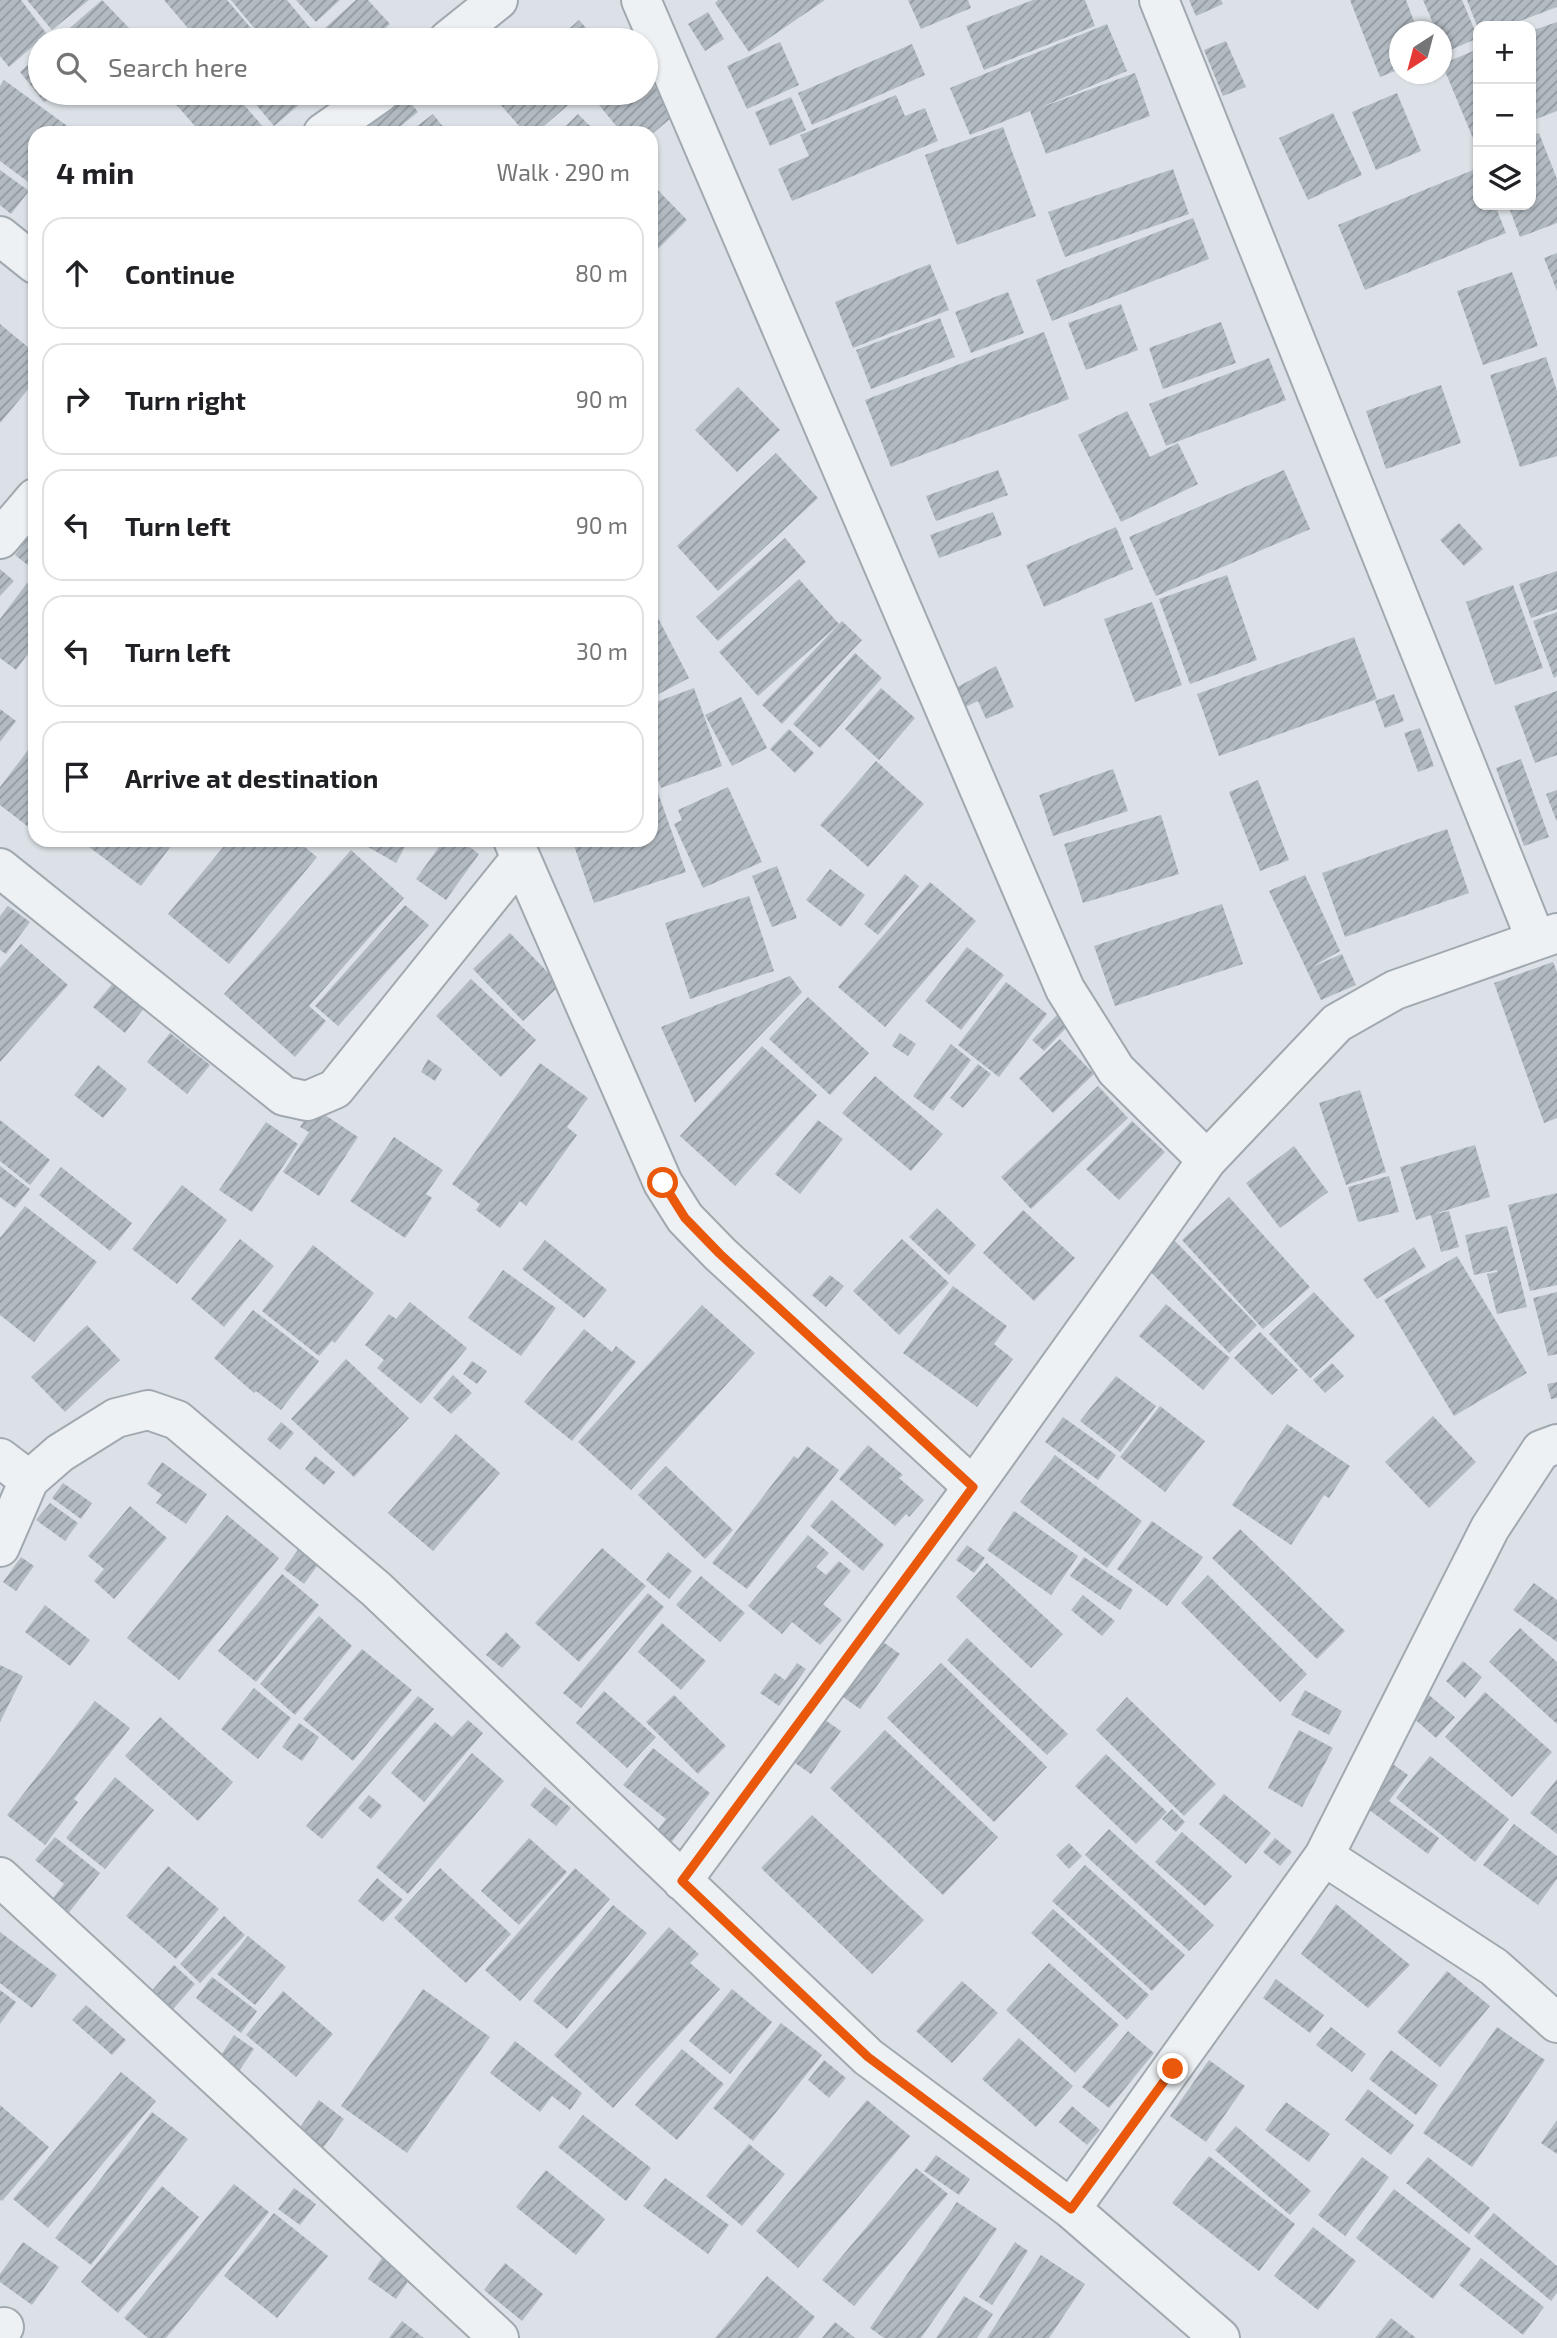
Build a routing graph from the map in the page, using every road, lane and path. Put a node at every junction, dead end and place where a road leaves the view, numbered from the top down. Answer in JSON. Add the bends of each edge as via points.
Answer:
{"nodes":[{"id":1,"x":498,"y":0,"type":"edge"},
{"id":2,"x":641,"y":0,"type":"edge"},
{"id":3,"x":1159,"y":0,"type":"edge"},
{"id":4,"x":463,"y":28,"type":"edge"},
{"id":5,"x":653,"y":28,"type":"edge"},
{"id":6,"x":658,"y":40,"type":"edge"},
{"id":7,"x":363,"y":105,"type":"edge"},
{"id":8,"x":333,"y":126,"type":"edge"},
{"id":9,"x":0,"y":236,"type":"edge"},
{"id":10,"x":28,"y":258,"type":"edge"},
{"id":11,"x":28,"y":506,"type":"edge"},
{"id":12,"x":0,"y":539,"type":"edge"},
{"id":13,"x":517,"y":849,"type":"edge"},
{"id":14,"x":0,"y":868,"type":"edge"},
{"id":15,"x":1547,"y":937,"type":"edge"},
{"id":16,"x":1207,"y":1160,"type":"junction"},
{"id":17,"x":1557,"y":1444,"type":"edge"},
{"id":18,"x":15,"y":1469,"type":"edge"},
{"id":19,"x":973,"y":1487,"type":"junction"},
{"id":20,"x":0,"y":1547,"type":"edge"},
{"id":21,"x":1324,"y":1856,"type":"junction"},
{"id":22,"x":0,"y":1877,"type":"edge"},
{"id":23,"x":682,"y":1881,"type":"junction"},
{"id":24,"x":1557,"y":2023,"type":"edge"},
{"id":25,"x":1071,"y":2209,"type":"junction"},
{"id":26,"x":499,"y":2338,"type":"edge"},
{"id":27,"x":1220,"y":2338,"type":"edge"}],
"edges":[{"from":1,"to":4,"type":"street"},
{"from":2,"to":5,"type":"street"},
{"from":3,"to":15,"type":"street"},
{"from":6,"to":16,"type":"street","via":[[1065,989],[1116,1070]]},
{"from":7,"to":8,"type":"street"},
{"from":9,"to":10,"type":"street"},
{"from":11,"to":12,"type":"street"},
{"from":13,"to":14,"type":"street","via":[[335,1089],[307,1101],[284,1096]]},
{"from":13,"to":19,"type":"street","via":[[663,1183],[685,1218]]},
{"from":15,"to":16,"type":"street","via":[[1395,990],[1337,1023]]},
{"from":16,"to":19,"type":"street"},
{"from":17,"to":21,"type":"street","via":[[1541,1450],[1490,1528]]},
{"from":18,"to":20,"type":"street"},
{"from":18,"to":23,"type":"street","via":[[60,1453],[117,1418],[148,1410],[177,1420],[376,1589]]},
{"from":19,"to":23,"type":"street"},
{"from":21,"to":24,"type":"street","via":[[1494,1967]]},
{"from":21,"to":25,"type":"street"},
{"from":22,"to":26,"type":"street"},
{"from":23,"to":25,"type":"street","via":[[868,2057]]},
{"from":25,"to":27,"type":"street"}]}
